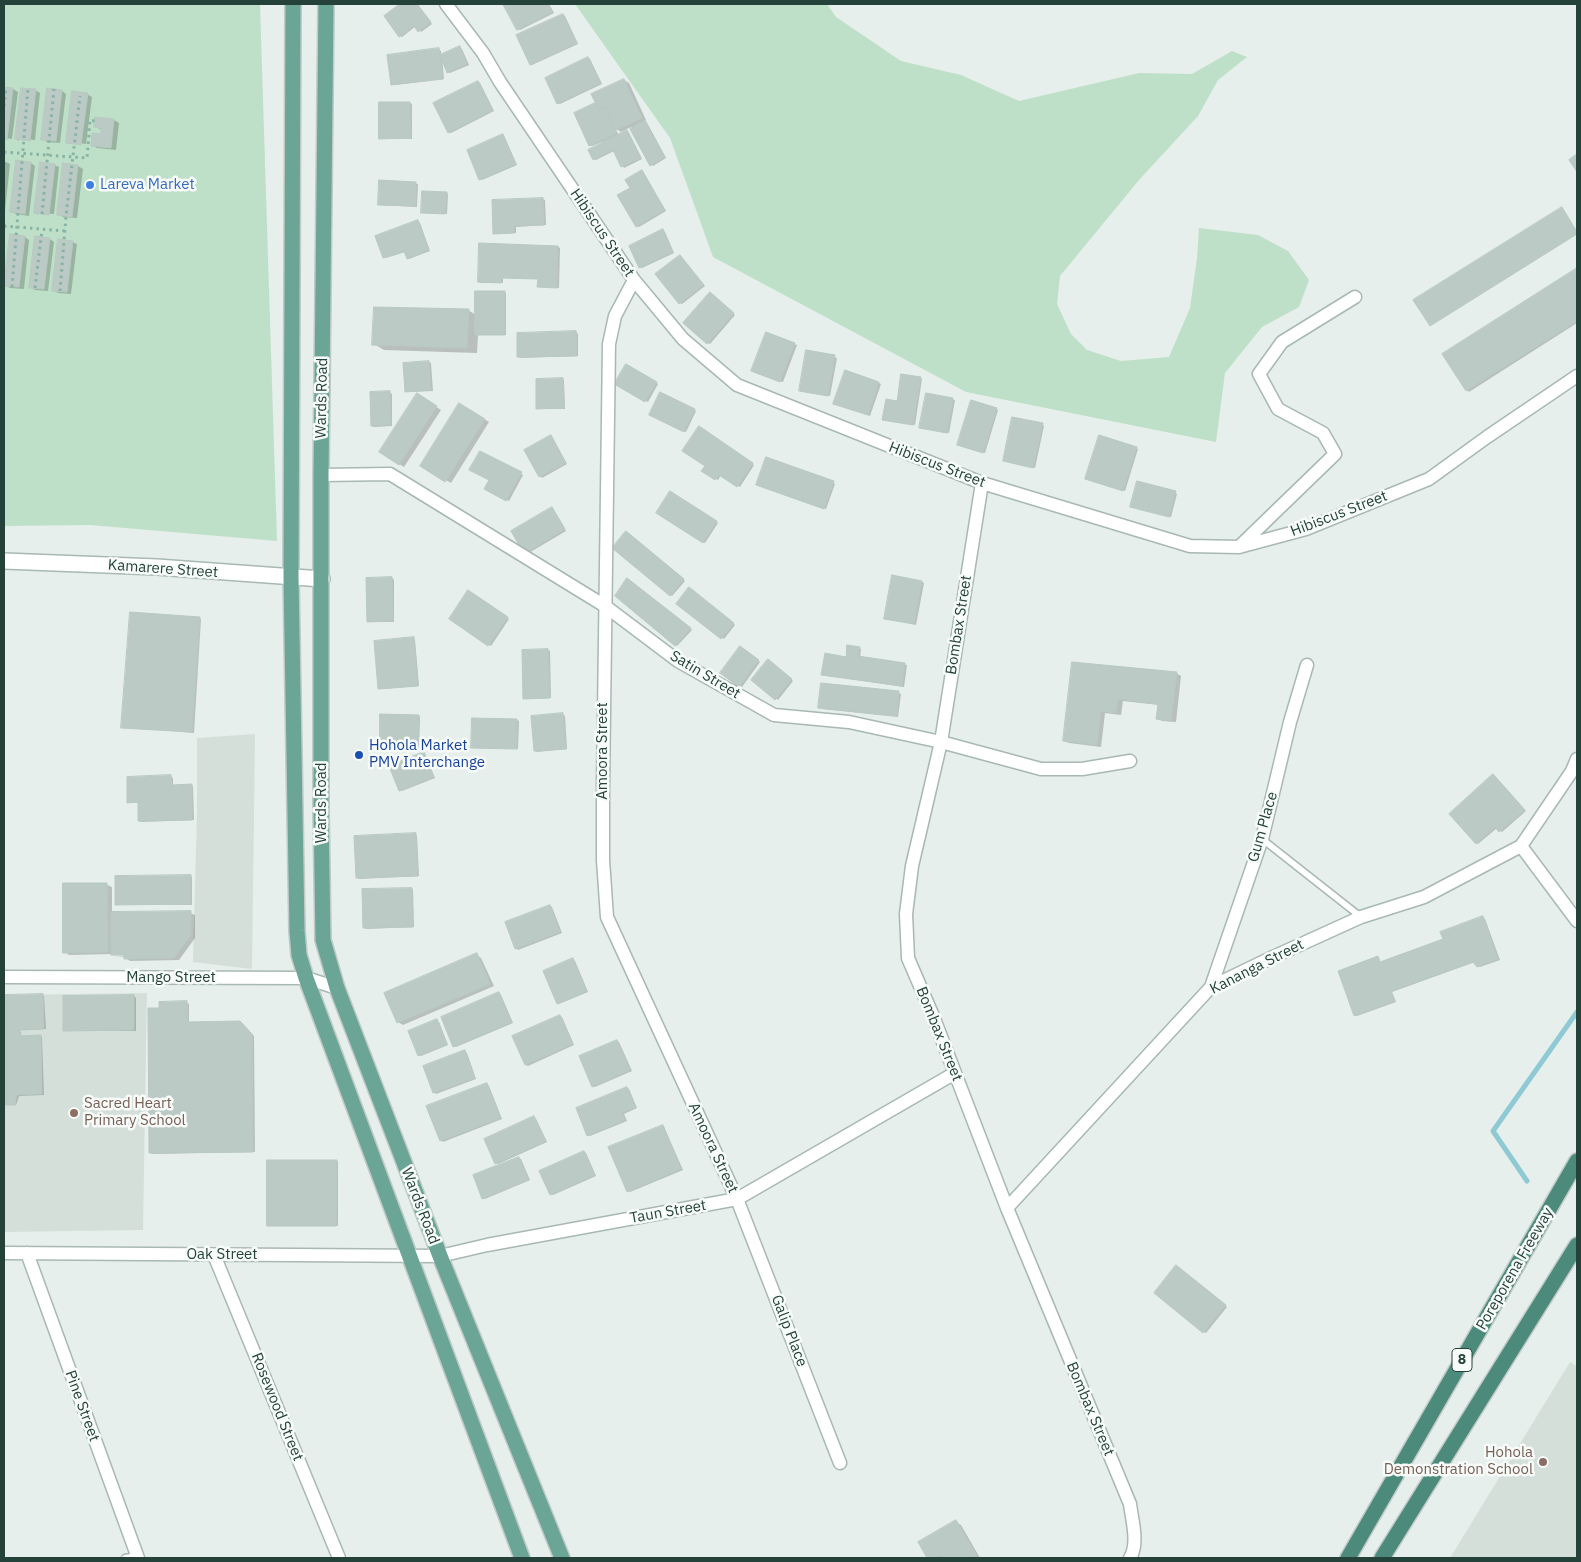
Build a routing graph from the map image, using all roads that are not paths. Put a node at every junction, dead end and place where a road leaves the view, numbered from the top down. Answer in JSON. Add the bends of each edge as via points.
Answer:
{"nodes":[{"id":1,"x":293,"y":4,"type":"edge"},
{"id":2,"x":326,"y":4,"type":"edge"},
{"id":3,"x":446,"y":4,"type":"edge"},
{"id":4,"x":634,"y":280,"type":"junction"},
{"id":5,"x":1355,"y":297,"type":"dead end"},
{"id":6,"x":1577,"y":376,"type":"edge"},
{"id":7,"x":321,"y":475,"type":"junction"},
{"id":8,"x":982,"y":483,"type":"junction"},
{"id":9,"x":1239,"y":547,"type":"junction"},
{"id":10,"x":4,"y":561,"type":"edge"},
{"id":11,"x":291,"y":577,"type":"junction"},
{"id":12,"x":322,"y":579,"type":"junction"},
{"id":13,"x":605,"y":606,"type":"junction"},
{"id":14,"x":1307,"y":665,"type":"dead end"},
{"id":15,"x":941,"y":742,"type":"junction"},
{"id":16,"x":1577,"y":759,"type":"edge"},
{"id":17,"x":1130,"y":761,"type":"dead end"},
{"id":18,"x":1262,"y":839,"type":"junction"},
{"id":19,"x":1521,"y":846,"type":"junction"},
{"id":20,"x":1360,"y":917,"type":"junction"},
{"id":21,"x":1577,"y":922,"type":"edge"},
{"id":22,"x":4,"y":977,"type":"edge"},
{"id":23,"x":306,"y":978,"type":"junction"},
{"id":24,"x":1211,"y":987,"type":"junction"},
{"id":25,"x":337,"y":988,"type":"junction"},
{"id":26,"x":955,"y":1073,"type":"junction"},
{"id":27,"x":1577,"y":1162,"type":"edge"},
{"id":28,"x":737,"y":1200,"type":"junction"},
{"id":29,"x":1007,"y":1208,"type":"junction"},
{"id":30,"x":1577,"y":1245,"type":"edge"},
{"id":31,"x":4,"y":1253,"type":"edge"},
{"id":32,"x":27,"y":1254,"type":"junction"},
{"id":33,"x":214,"y":1255,"type":"junction"},
{"id":34,"x":408,"y":1255,"type":"junction"},
{"id":35,"x":440,"y":1256,"type":"junction"},
{"id":36,"x":840,"y":1463,"type":"dead end"},
{"id":37,"x":134,"y":1557,"type":"edge"},
{"id":38,"x":339,"y":1558,"type":"edge"},
{"id":39,"x":522,"y":1558,"type":"edge"},
{"id":40,"x":562,"y":1558,"type":"edge"},
{"id":41,"x":1130,"y":1558,"type":"edge"},
{"id":42,"x":1348,"y":1558,"type":"edge"},
{"id":43,"x":1382,"y":1558,"type":"edge"}],
"edges":[{"from":1,"to":11,"type":"main road","name":"Wards Road"},
{"from":2,"to":7,"type":"main road","name":"Wards Road"},
{"from":3,"to":4,"type":"street","name":"Hibiscus Street","via":[[483,53]]},
{"from":4,"to":8,"type":"street","name":"Hibiscus Street","via":[[683,339],[737,385]]},
{"from":4,"to":13,"type":"street","name":"Amoora Street","via":[[614,316],[609,344]]},
{"from":5,"to":9,"type":"street","via":[[1282,342],[1260,374],[1278,409],[1323,433],[1335,454]]},
{"from":6,"to":9,"type":"street","name":"Hibiscus Street","via":[[1429,479],[1306,530]]},
{"from":7,"to":12,"type":"main road","name":"Wards Road"},
{"from":7,"to":13,"type":"street","name":"Satin Street","via":[[390,474]]},
{"from":8,"to":9,"type":"street","name":"Hibiscus Street","via":[[1190,546]]},
{"from":8,"to":15,"type":"street","name":"Bombax Street"},
{"from":10,"to":11,"type":"street","name":"Kamarere Street","via":[[157,567]]},
{"from":11,"to":12,"type":"street","name":"Kamarere Street"},
{"from":11,"to":23,"type":"main road","name":"Wards Road","via":[[297,930],[299,955]]},
{"from":12,"to":25,"type":"main road","name":"Wards Road","via":[[323,940]]},
{"from":13,"to":15,"type":"street","name":"Satin Street","via":[[678,661],[774,715],[850,722]]},
{"from":13,"to":28,"type":"street","name":"Amoora Street","via":[[603,860],[607,917]]},
{"from":14,"to":18,"type":"street","name":"Gum Place"},
{"from":15,"to":17,"type":"street","name":"Satin Street","via":[[1041,769],[1082,769]]},
{"from":15,"to":26,"type":"street","name":"Bombax Street","via":[[912,866],[906,914],[908,958]]},
{"from":16,"to":19,"type":"street"},
{"from":18,"to":20,"type":"lane"},
{"from":18,"to":24,"type":"street","name":"Gum Place"},
{"from":19,"to":20,"type":"street","name":"Kananga Street","via":[[1424,897]]},
{"from":19,"to":21,"type":"street"},
{"from":20,"to":24,"type":"street","name":"Kananga Street"},
{"from":22,"to":23,"type":"street","name":"Mango Street"},
{"from":23,"to":25,"type":"street","name":"Mango Street"},
{"from":23,"to":34,"type":"main road","name":"Wards Road"},
{"from":24,"to":29,"type":"street","name":"Kananga Street"},
{"from":25,"to":35,"type":"main road","name":"Wards Road"},
{"from":26,"to":28,"type":"street","name":"Taun Street"},
{"from":26,"to":29,"type":"street","name":"Bombax Street"},
{"from":27,"to":42,"type":"highway","name":"Poreporena Freeway","number":"8"},
{"from":28,"to":35,"type":"street","name":"Taun Street"},
{"from":28,"to":36,"type":"street","name":"Galip Place"},
{"from":29,"to":41,"type":"street","name":"Bombax Street","via":[[1130,1504],[1134,1531]]},
{"from":30,"to":43,"type":"highway","number":"8"},
{"from":31,"to":32,"type":"street","name":"Oak Street"},
{"from":32,"to":33,"type":"street","name":"Oak Street"},
{"from":32,"to":37,"type":"street","name":"Pine Street"},
{"from":33,"to":34,"type":"street","name":"Oak Street"},
{"from":33,"to":38,"type":"street","name":"Rosewood Street"},
{"from":34,"to":35,"type":"street","name":"Oak Street"},
{"from":34,"to":39,"type":"main road","name":"Wards Road"},
{"from":35,"to":40,"type":"main road","name":"Wards Road"}]}
